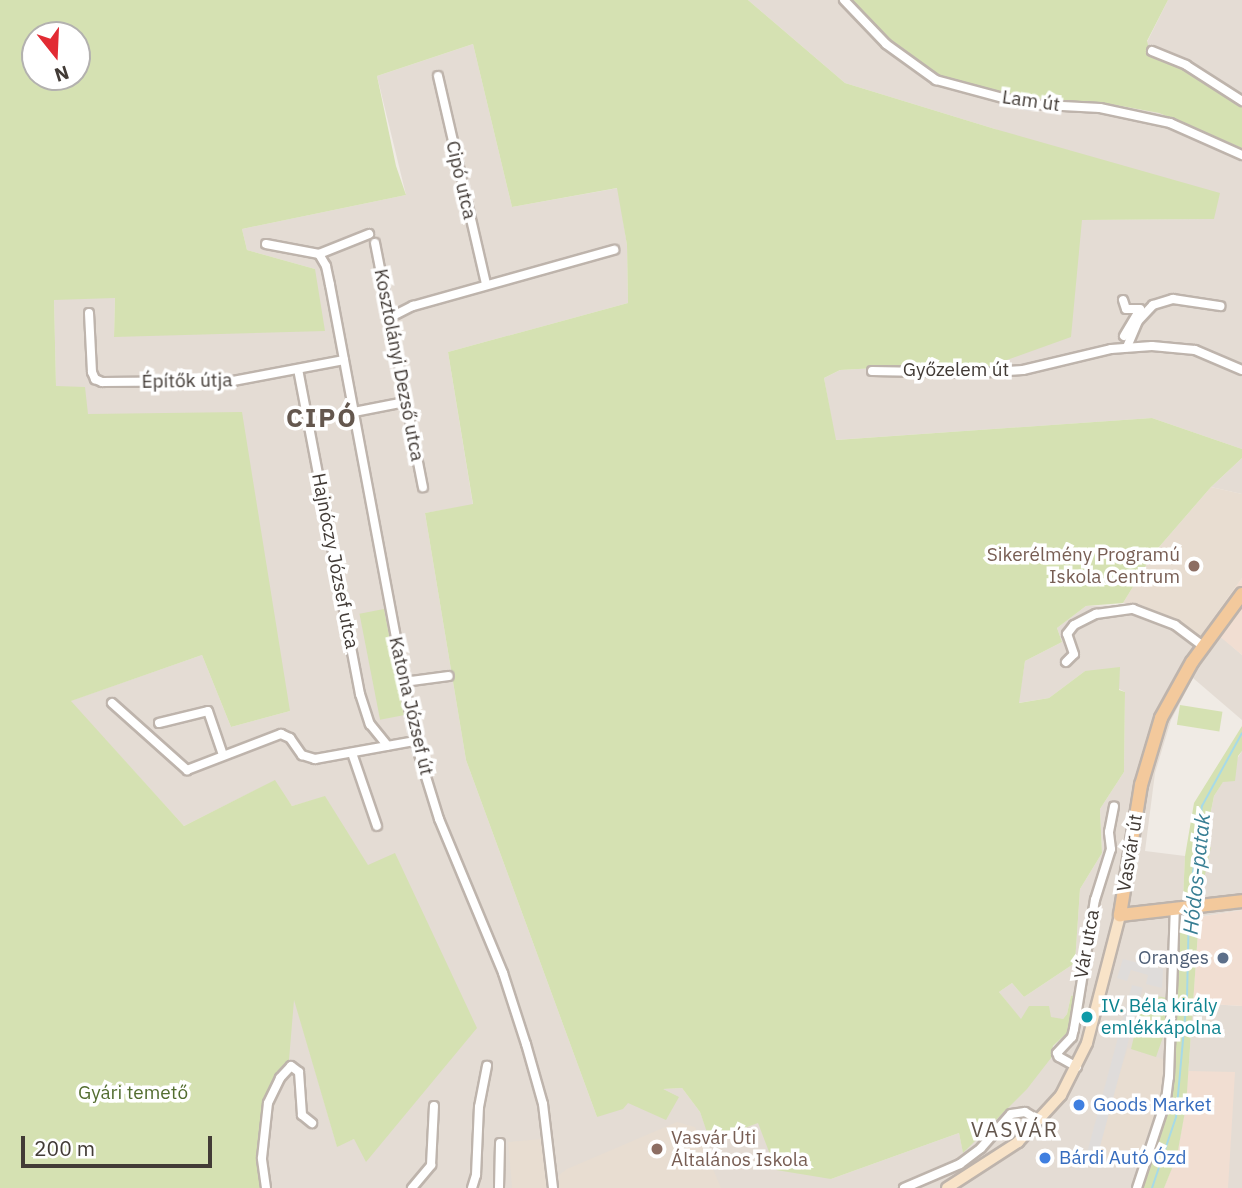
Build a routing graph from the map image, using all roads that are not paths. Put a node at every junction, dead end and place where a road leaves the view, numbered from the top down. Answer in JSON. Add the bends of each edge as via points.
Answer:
{"nodes":[{"id":1,"x":844,"y":0,"type":"edge"},
{"id":2,"x":1152,"y":51,"type":"dead end"},
{"id":3,"x":438,"y":76,"type":"dead end"},
{"id":4,"x":1242,"y":101,"type":"edge"},
{"id":5,"x":1242,"y":155,"type":"edge"},
{"id":6,"x":369,"y":234,"type":"dead end"},
{"id":7,"x":375,"y":243,"type":"dead end"},
{"id":8,"x":266,"y":244,"type":"dead end"},
{"id":9,"x":614,"y":250,"type":"dead end"},
{"id":10,"x":319,"y":254,"type":"junction"},
{"id":11,"x":486,"y":284,"type":"junction"},
{"id":12,"x":1123,"y":300,"type":"dead end"},
{"id":13,"x":1148,"y":303,"type":"dead end"},
{"id":14,"x":1220,"y":306,"type":"dead end"},
{"id":15,"x":1140,"y":309,"type":"junction"},
{"id":16,"x":89,"y":313,"type":"dead end"},
{"id":17,"x":389,"y":317,"type":"junction"},
{"id":18,"x":1125,"y":347,"type":"junction"},
{"id":19,"x":344,"y":360,"type":"junction"},
{"id":20,"x":298,"y":369,"type":"junction"},
{"id":21,"x":1242,"y":370,"type":"edge"},
{"id":22,"x":872,"y":371,"type":"dead end"},
{"id":23,"x":405,"y":402,"type":"junction"},
{"id":24,"x":354,"y":412,"type":"junction"},
{"id":25,"x":423,"y":487,"type":"dead end"},
{"id":26,"x":1242,"y":594,"type":"edge"},
{"id":27,"x":1203,"y":646,"type":"junction"},
{"id":28,"x":1066,"y":662,"type":"dead end"},
{"id":29,"x":449,"y":676,"type":"dead end"},
{"id":30,"x":404,"y":682,"type":"junction"},
{"id":31,"x":111,"y":703,"type":"dead end"},
{"id":32,"x":159,"y":723,"type":"dead end"},
{"id":33,"x":415,"y":741,"type":"junction"},
{"id":34,"x":388,"y":746,"type":"junction"},
{"id":35,"x":352,"y":753,"type":"junction"},
{"id":36,"x":223,"y":755,"type":"junction"},
{"id":37,"x":1114,"y":806,"type":"dead end"},
{"id":38,"x":377,"y":826,"type":"dead end"},
{"id":39,"x":1124,"y":890,"type":"junction"},
{"id":40,"x":1242,"y":901,"type":"edge"},
{"id":41,"x":1177,"y":908,"type":"junction"},
{"id":42,"x":1140,"y":913,"type":"junction"},
{"id":43,"x":1120,"y":915,"type":"junction"},
{"id":44,"x":487,"y":1066,"type":"dead end"},
{"id":45,"x":1077,"y":1067,"type":"junction"},
{"id":46,"x":434,"y":1106,"type":"dead end"},
{"id":47,"x":1040,"y":1121,"type":"junction"},
{"id":48,"x":312,"y":1123,"type":"dead end"},
{"id":49,"x":500,"y":1143,"type":"dead end"},
{"id":50,"x":266,"y":1188,"type":"edge"},
{"id":51,"x":412,"y":1188,"type":"edge"},
{"id":52,"x":472,"y":1188,"type":"edge"},
{"id":53,"x":499,"y":1188,"type":"edge"},
{"id":54,"x":553,"y":1188,"type":"edge"},
{"id":55,"x":904,"y":1188,"type":"edge"},
{"id":56,"x":947,"y":1188,"type":"edge"},
{"id":57,"x":1138,"y":1188,"type":"edge"}],
"edges":[{"from":1,"to":5,"type":"street","name":"Lam út","via":[[886,44],[936,80],[1025,104],[1100,108],[1143,117],[1193,132]]},
{"from":2,"to":4,"type":"street","via":[[1186,65]]},
{"from":3,"to":11,"type":"street","name":"Cipó utca"},
{"from":6,"to":10,"type":"street"},
{"from":7,"to":17,"type":"street","name":"Kosztolányi Dezső utca"},
{"from":8,"to":10,"type":"street"},
{"from":9,"to":11,"type":"street"},
{"from":10,"to":19,"type":"street","name":"Katona József út","via":[[326,266]]},
{"from":11,"to":17,"type":"street"},
{"from":12,"to":15,"type":"street","via":[[1126,309]]},
{"from":13,"to":15,"type":"street"},
{"from":14,"to":18,"type":"street","via":[[1173,299],[1153,305],[1138,321]]},
{"from":15,"to":18,"type":"street","via":[[1129,324]]},
{"from":16,"to":20,"type":"street","name":"Építők útja","via":[[92,372],[98,382],[233,381]]},
{"from":17,"to":23,"type":"street","name":"Kosztolányi Dezső utca"},
{"from":18,"to":21,"type":"street","name":"Győzelem út","via":[[1195,350]]},
{"from":18,"to":22,"type":"street","name":"Győzelem út","via":[[1023,370]]},
{"from":19,"to":20,"type":"street","name":"Építők útja"},
{"from":19,"to":24,"type":"street","name":"Katona József út"},
{"from":20,"to":34,"type":"street","name":"Hajnóczy József utca","via":[[360,694],[370,723]]},
{"from":23,"to":24,"type":"street"},
{"from":23,"to":25,"type":"street","name":"Kosztolányi Dezső utca"},
{"from":24,"to":30,"type":"street","name":"Katona József út"},
{"from":26,"to":27,"type":"main road","name":"Vasvár út"},
{"from":27,"to":28,"type":"street","via":[[1175,625],[1133,609],[1096,614],[1074,625],[1066,634],[1074,654]]},
{"from":27,"to":39,"type":"main road","name":"Vasvár út","via":[[1175,689],[1156,733],[1141,785]]},
{"from":29,"to":30,"type":"street"},
{"from":30,"to":33,"type":"street","name":"Katona József út"},
{"from":31,"to":36,"type":"street","via":[[185,769]]},
{"from":32,"to":36,"type":"street","via":[[208,711]]},
{"from":33,"to":34,"type":"street"},
{"from":33,"to":54,"type":"street","name":"Katona József út","via":[[439,818],[503,973],[526,1044],[543,1104]]},
{"from":34,"to":35,"type":"street"},
{"from":35,"to":36,"type":"street","via":[[310,759],[281,734]]},
{"from":35,"to":38,"type":"street"},
{"from":37,"to":45,"type":"street","name":"Vár utca","via":[[1111,849],[1095,900],[1074,1029],[1057,1053]]},
{"from":39,"to":42,"type":"main road","via":[[1127,905]]},
{"from":39,"to":43,"type":"main road","name":"Vasvár út"},
{"from":40,"to":41,"type":"main road"},
{"from":41,"to":42,"type":"main road"},
{"from":41,"to":57,"type":"street","via":[[1170,1077]]},
{"from":42,"to":43,"type":"main road"},
{"from":43,"to":45,"type":"street","name":"Vasvár út"},
{"from":44,"to":52,"type":"street"},
{"from":45,"to":47,"type":"street","name":"Vasvár út"},
{"from":46,"to":51,"type":"street","via":[[430,1165]]},
{"from":47,"to":55,"type":"street","via":[[1025,1112],[1010,1114],[981,1148],[960,1164]]},
{"from":47,"to":56,"type":"street","name":"Vasvár út","via":[[1012,1147]]},
{"from":48,"to":50,"type":"street","via":[[302,1115],[299,1072],[290,1066],[268,1103],[262,1158]]},
{"from":49,"to":53,"type":"street"}]}
